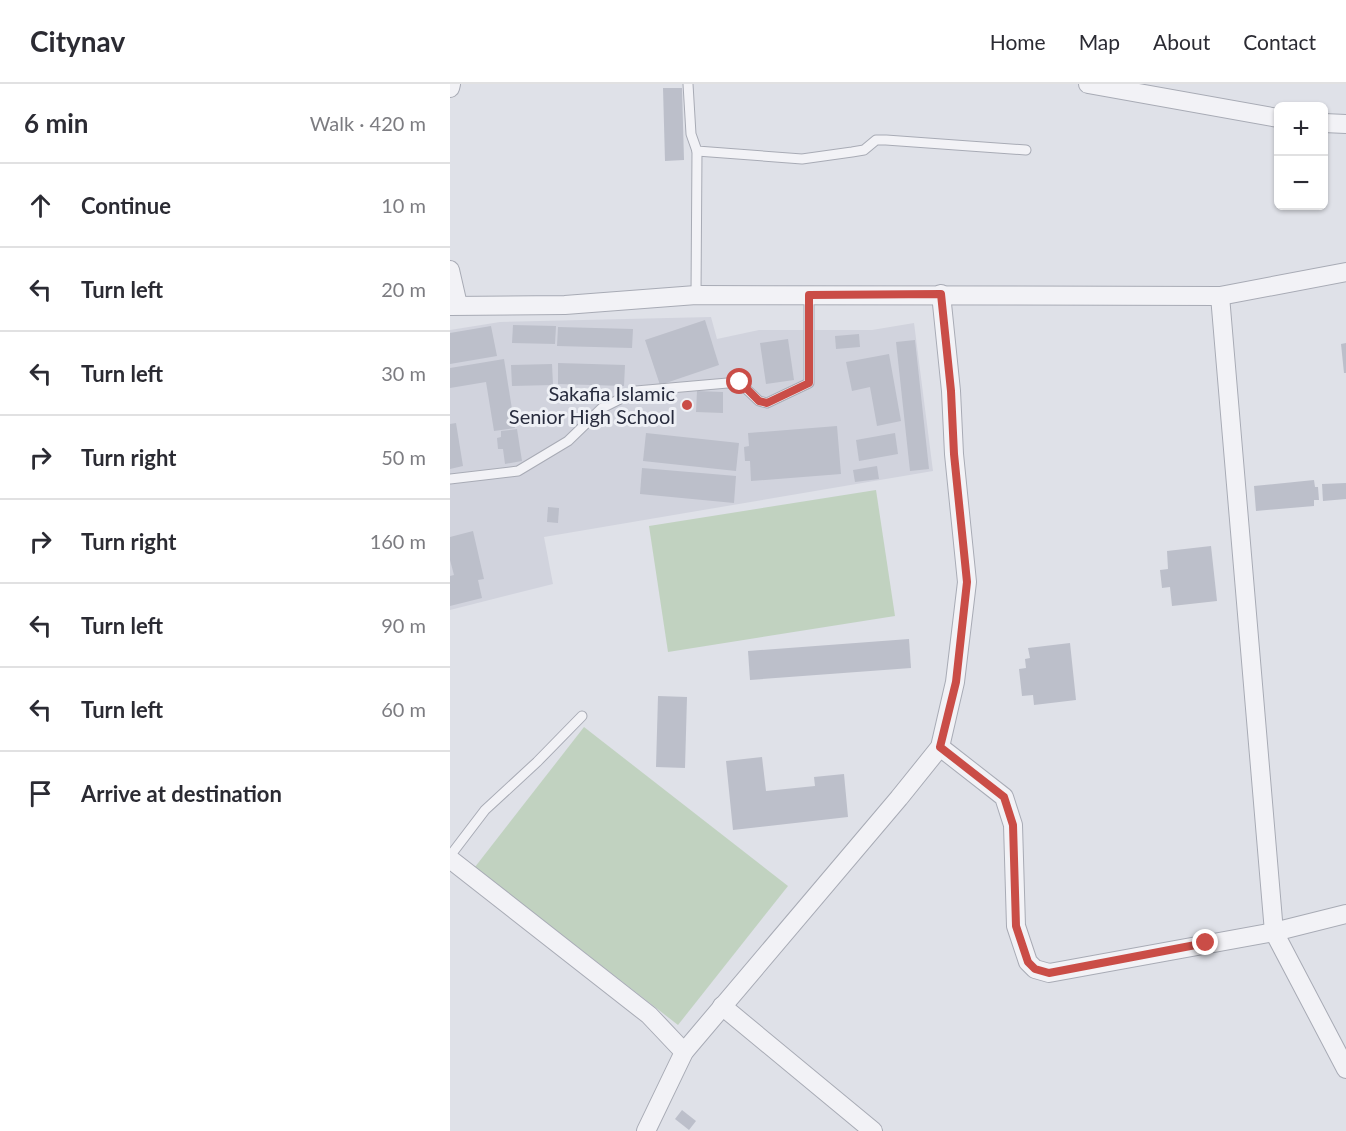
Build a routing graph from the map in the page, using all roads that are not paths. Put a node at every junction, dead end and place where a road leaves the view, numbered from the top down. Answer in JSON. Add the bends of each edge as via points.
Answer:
{"nodes":[{"id":1,"x":688,"y":84,"type":"edge"},
{"id":2,"x":1088,"y":84,"type":"edge"},
{"id":3,"x":1274,"y":117,"type":"edge"},
{"id":4,"x":1328,"y":123,"type":"edge"},
{"id":5,"x":1346,"y":124,"type":"edge"},
{"id":6,"x":1026,"y":150,"type":"dead end"},
{"id":7,"x":697,"y":151,"type":"junction"},
{"id":8,"x":450,"y":270,"type":"edge"},
{"id":9,"x":1346,"y":272,"type":"edge"},
{"id":10,"x":941,"y":294,"type":"junction"},
{"id":11,"x":696,"y":295,"type":"junction"},
{"id":12,"x":809,"y":295,"type":"junction"},
{"id":13,"x":1220,"y":296,"type":"junction"},
{"id":14,"x":454,"y":306,"type":"edge"},
{"id":15,"x":450,"y":479,"type":"edge"},
{"id":16,"x":582,"y":716,"type":"dead end"},
{"id":17,"x":940,"y":747,"type":"junction"},
{"id":18,"x":450,"y":858,"type":"edge"},
{"id":19,"x":1346,"y":914,"type":"edge"},
{"id":20,"x":1274,"y":932,"type":"junction"},
{"id":21,"x":722,"y":1006,"type":"junction"},
{"id":22,"x":684,"y":1052,"type":"junction"},
{"id":23,"x":1346,"y":1068,"type":"edge"},
{"id":24,"x":646,"y":1131,"type":"edge"},
{"id":25,"x":873,"y":1131,"type":"edge"}],
"edges":[{"from":1,"to":7,"type":"lane","via":[[691,134]]},
{"from":2,"to":3,"type":"street"},
{"from":4,"to":5,"type":"street"},
{"from":6,"to":7,"type":"lane","via":[[876,140],[864,150],[802,159]]},
{"from":7,"to":11,"type":"lane"},
{"from":8,"to":14,"type":"street"},
{"from":9,"to":13,"type":"street"},
{"from":10,"to":12,"type":"street"},
{"from":10,"to":13,"type":"street"},
{"from":10,"to":17,"type":"street","via":[[967,582],[956,682]]},
{"from":11,"to":12,"type":"street"},
{"from":11,"to":14,"type":"street","via":[[565,305]]},
{"from":12,"to":15,"type":"lane","via":[[809,383],[767,403],[759,401],[740,382],[636,391],[602,408],[568,441],[518,471]]},
{"from":13,"to":20,"type":"street"},
{"from":16,"to":18,"type":"lane","via":[[485,810]]},
{"from":17,"to":20,"type":"street","via":[[1004,797],[1013,825],[1016,926],[1028,962],[1035,969],[1049,973]]},
{"from":17,"to":21,"type":"street"},
{"from":18,"to":22,"type":"street","via":[[650,1015]]},
{"from":19,"to":20,"type":"street"},
{"from":20,"to":23,"type":"street"},
{"from":21,"to":22,"type":"street"},
{"from":21,"to":25,"type":"street"},
{"from":22,"to":24,"type":"street"}]}
